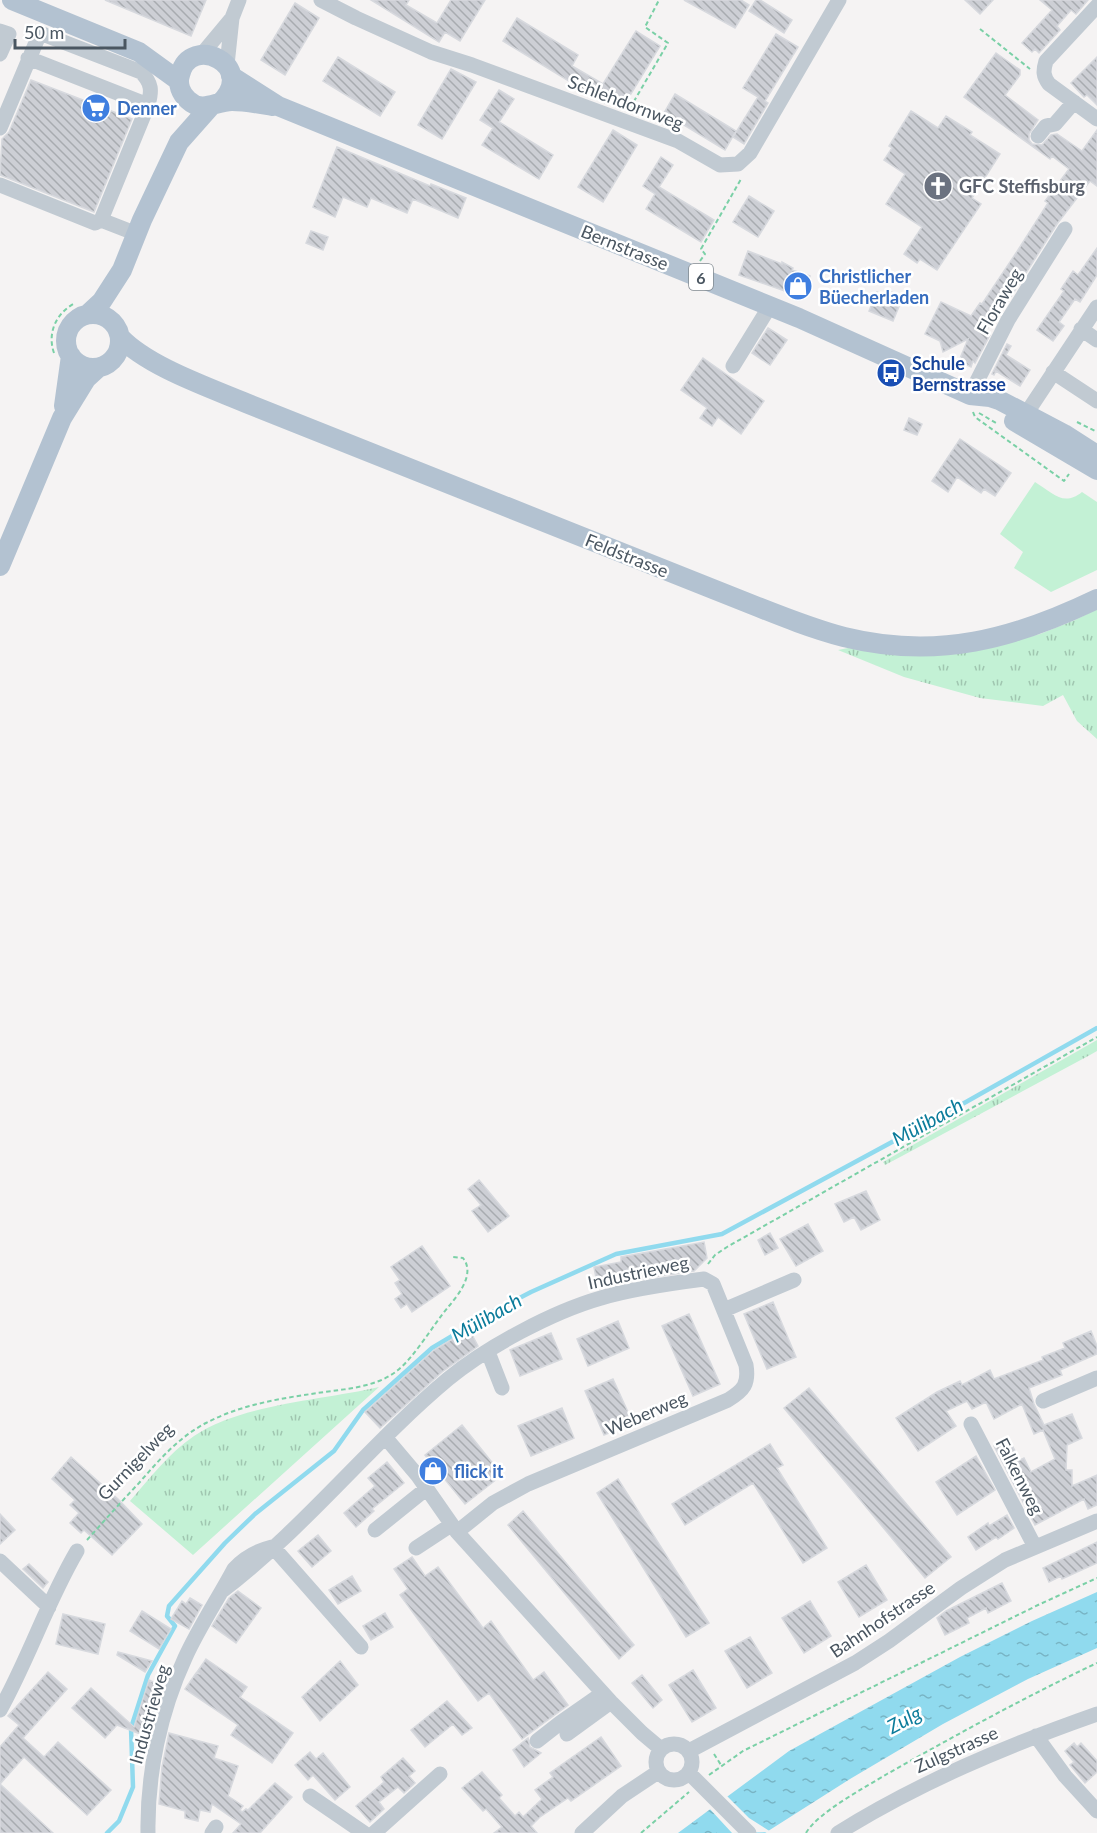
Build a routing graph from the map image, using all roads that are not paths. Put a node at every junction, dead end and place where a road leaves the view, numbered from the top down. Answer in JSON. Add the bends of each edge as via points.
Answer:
{"nodes":[{"id":1,"x":12,"y":0,"type":"edge"},
{"id":2,"x":239,"y":0,"type":"edge"},
{"id":3,"x":321,"y":0,"type":"edge"},
{"id":4,"x":839,"y":0,"type":"edge"},
{"id":5,"x":36,"y":4,"type":"edge"},
{"id":6,"x":1097,"y":6,"type":"edge"},
{"id":7,"x":232,"y":18,"type":"junction"},
{"id":8,"x":0,"y":31,"type":"edge"},
{"id":9,"x":139,"y":52,"type":"junction"},
{"id":10,"x":0,"y":54,"type":"edge"},
{"id":11,"x":196,"y":57,"type":"junction"},
{"id":12,"x":28,"y":58,"type":"junction"},
{"id":13,"x":229,"y":71,"type":"junction"},
{"id":14,"x":181,"y":87,"type":"junction"},
{"id":15,"x":1074,"y":102,"type":"junction"},
{"id":16,"x":148,"y":105,"type":"junction"},
{"id":17,"x":215,"y":105,"type":"junction"},
{"id":18,"x":278,"y":106,"type":"junction"},
{"id":19,"x":1097,"y":119,"type":"edge"},
{"id":20,"x":0,"y":128,"type":"edge"},
{"id":21,"x":1038,"y":136,"type":"dead end"},
{"id":22,"x":179,"y":142,"type":"junction"},
{"id":23,"x":0,"y":185,"type":"edge"},
{"id":24,"x":101,"y":220,"type":"junction"},
{"id":25,"x":1065,"y":229,"type":"dead end"},
{"id":26,"x":137,"y":234,"type":"junction"},
{"id":27,"x":122,"y":270,"type":"junction"},
{"id":28,"x":770,"y":306,"type":"junction"},
{"id":29,"x":1097,"y":306,"type":"edge"},
{"id":30,"x":88,"y":314,"type":"junction"},
{"id":31,"x":1081,"y":329,"type":"junction"},
{"id":32,"x":117,"y":331,"type":"junction"},
{"id":33,"x":1097,"y":340,"type":"edge"},
{"id":34,"x":71,"y":356,"type":"junction"},
{"id":35,"x":103,"y":365,"type":"junction"},
{"id":36,"x":733,"y":366,"type":"dead end"},
{"id":37,"x":169,"y":370,"type":"junction"},
{"id":38,"x":1053,"y":372,"type":"junction"},
{"id":39,"x":1097,"y":400,"type":"edge"},
{"id":40,"x":972,"y":403,"type":"junction"},
{"id":41,"x":1026,"y":414,"type":"junction"},
{"id":42,"x":62,"y":418,"type":"junction"},
{"id":43,"x":1097,"y":455,"type":"edge"},
{"id":44,"x":1097,"y":470,"type":"edge"},
{"id":45,"x":0,"y":566,"type":"edge"},
{"id":46,"x":1097,"y":599,"type":"edge"},
{"id":47,"x":704,"y":1279,"type":"joint"},
{"id":48,"x":795,"y":1280,"type":"dead end"},
{"id":49,"x":723,"y":1310,"type":"junction"},
{"id":50,"x":488,"y":1352,"type":"junction"},
{"id":51,"x":1097,"y":1378,"type":"edge"},
{"id":52,"x":502,"y":1388,"type":"dead end"},
{"id":53,"x":1043,"y":1401,"type":"dead end"},
{"id":54,"x":971,"y":1424,"type":"dead end"},
{"id":55,"x":385,"y":1437,"type":"junction"},
{"id":56,"x":426,"y":1489,"type":"junction"},
{"id":57,"x":1097,"y":1521,"type":"edge"},
{"id":58,"x":454,"y":1529,"type":"junction"},
{"id":59,"x":375,"y":1530,"type":"dead end"},
{"id":60,"x":273,"y":1547,"type":"junction"},
{"id":61,"x":1035,"y":1547,"type":"junction"},
{"id":62,"x":416,"y":1548,"type":"dead end"},
{"id":63,"x":77,"y":1551,"type":"road end"},
{"id":64,"x":0,"y":1561,"type":"edge"},
{"id":65,"x":49,"y":1607,"type":"junction"},
{"id":66,"x":361,"y":1647,"type":"dead end"},
{"id":67,"x":607,"y":1697,"type":"junction"},
{"id":68,"x":0,"y":1710,"type":"edge"},
{"id":69,"x":1097,"y":1714,"type":"edge"},
{"id":70,"x":567,"y":1734,"type":"dead end"},
{"id":71,"x":1036,"y":1736,"type":"junction"},
{"id":72,"x":537,"y":1741,"type":"dead end"},
{"id":73,"x":661,"y":1749,"type":"junction"},
{"id":74,"x":689,"y":1751,"type":"junction"},
{"id":75,"x":658,"y":1772,"type":"junction"},
{"id":76,"x":440,"y":1774,"type":"dead end"},
{"id":77,"x":698,"y":1781,"type":"junction"},
{"id":78,"x":310,"y":1796,"type":"dead end"},
{"id":79,"x":1097,"y":1811,"type":"edge"},
{"id":80,"x":148,"y":1833,"type":"edge"},
{"id":81,"x":364,"y":1833,"type":"edge"},
{"id":82,"x":374,"y":1833,"type":"edge"},
{"id":83,"x":582,"y":1833,"type":"edge"},
{"id":84,"x":749,"y":1833,"type":"edge"},
{"id":85,"x":838,"y":1833,"type":"edge"}],
"edges":[{"from":1,"to":5,"type":"main road"},
{"from":2,"to":7,"type":"street"},
{"from":3,"to":4,"type":"street","name":"Schlehdornweg","via":[[431,52],[678,141],[720,165],[738,164],[750,153]]},
{"from":5,"to":9,"type":"main road"},
{"from":6,"to":15,"type":"street","via":[[1043,70],[1049,84]]},
{"from":7,"to":11,"type":"street"},
{"from":7,"to":13,"type":"street"},
{"from":8,"to":10,"type":"street","via":[[9,34]]},
{"from":9,"to":11,"type":"main road"},
{"from":9,"to":14,"type":"main road"},
{"from":11,"to":13,"type":"main road","via":[[219,58]]},
{"from":11,"to":14,"type":"main road","via":[[182,69]]},
{"from":12,"to":16,"type":"street"},
{"from":12,"to":16,"type":"street","via":[[40,33],[141,72],[151,86]]},
{"from":12,"to":20,"type":"street"},
{"from":13,"to":17,"type":"main road","via":[[230,91]]},
{"from":13,"to":18,"type":"main road","name":"Bernstrasse","number":"6"},
{"from":14,"to":17,"type":"main road","via":[[196,106]]},
{"from":14,"to":22,"type":"main road"},
{"from":15,"to":19,"type":"street"},
{"from":15,"to":21,"type":"street"},
{"from":16,"to":24,"type":"street"},
{"from":17,"to":18,"type":"main road","name":"Bernstrasse","number":"6","via":[[232,101]]},
{"from":17,"to":22,"type":"main road"},
{"from":18,"to":28,"type":"main road","name":"Bernstrasse","number":"6"},
{"from":22,"to":26,"type":"main road"},
{"from":23,"to":24,"type":"street","via":[[95,223]]},
{"from":24,"to":26,"type":"street"},
{"from":25,"to":40,"type":"street","name":"Floraweg","via":[[1008,320]]},
{"from":26,"to":27,"type":"main road"},
{"from":27,"to":30,"type":"main road","via":[[102,301]]},
{"from":27,"to":32,"type":"main road"},
{"from":28,"to":36,"type":"street"},
{"from":28,"to":40,"type":"main road","name":"Bernstrasse","number":"6"},
{"from":29,"to":31,"type":"street"},
{"from":30,"to":32,"type":"main road","via":[[103,315]]},
{"from":30,"to":34,"type":"main road","via":[[69,329],[67,346]]},
{"from":31,"to":33,"type":"street"},
{"from":31,"to":38,"type":"street"},
{"from":32,"to":35,"type":"main road","via":[[118,351]]},
{"from":32,"to":37,"type":"main road","name":"Feldstrasse","via":[[130,347]]},
{"from":34,"to":35,"type":"main road","via":[[82,365]]},
{"from":34,"to":42,"type":"main road"},
{"from":35,"to":37,"type":"main road","name":"Feldstrasse","via":[[132,364]]},
{"from":35,"to":42,"type":"main road","via":[[87,379]]},
{"from":37,"to":46,"type":"main road","name":"Feldstrasse","via":[[753,605],[846,637],[900,645],[959,644],[1026,630]]},
{"from":38,"to":39,"type":"street"},
{"from":38,"to":41,"type":"street"},
{"from":40,"to":41,"type":"main road","name":"Bernstrasse","number":"6","via":[[990,397]]},
{"from":40,"to":44,"type":"main road","number":"6"},
{"from":41,"to":43,"type":"main road","name":"Bernstrasse","number":"6"},
{"from":42,"to":45,"type":"main road"},
{"from":47,"to":49,"type":"street","name":"Weberweg","via":[[712,1284]]},
{"from":47,"to":50,"type":"street","name":"Industrieweg","via":[[581,1304]]},
{"from":48,"to":49,"type":"street"},
{"from":49,"to":58,"type":"street","name":"Weberweg","via":[[746,1365],[748,1376],[739,1393],[528,1484]]},
{"from":50,"to":52,"type":"street"},
{"from":50,"to":55,"type":"street","name":"Industrieweg","via":[[450,1378]]},
{"from":51,"to":53,"type":"street"},
{"from":54,"to":61,"type":"street","name":"Falkenweg"},
{"from":55,"to":56,"type":"street"},
{"from":55,"to":60,"type":"street","name":"Industrieweg"},
{"from":56,"to":58,"type":"street"},
{"from":56,"to":59,"type":"street"},
{"from":57,"to":61,"type":"street","name":"Bahnhofstrasse"},
{"from":58,"to":62,"type":"street","name":"Weberweg"},
{"from":58,"to":67,"type":"street"},
{"from":60,"to":66,"type":"street"},
{"from":60,"to":80,"type":"street","name":"Industrieweg","via":[[222,1591],[186,1655],[159,1734]]},
{"from":61,"to":74,"type":"street","name":"Bahnhofstrasse","via":[[982,1574],[855,1663]]},
{"from":63,"to":65,"type":"street"},
{"from":64,"to":65,"type":"street"},
{"from":65,"to":68,"type":"street"},
{"from":67,"to":70,"type":"street"},
{"from":67,"to":72,"type":"street"},
{"from":67,"to":73,"type":"street"},
{"from":69,"to":71,"type":"street","name":"Zulgstrasse"},
{"from":71,"to":79,"type":"street"},
{"from":71,"to":85,"type":"street","name":"Zulgstrasse","via":[[917,1787]]},
{"from":73,"to":74,"type":"street","via":[[676,1744]]},
{"from":73,"to":75,"type":"street","via":[[656,1760]]},
{"from":74,"to":77,"type":"street"},
{"from":75,"to":77,"type":"street","via":[[673,1781]]},
{"from":75,"to":83,"type":"street","via":[[622,1796]]},
{"from":76,"to":82,"type":"street"},
{"from":77,"to":84,"type":"street"},
{"from":78,"to":81,"type":"street"}]}
